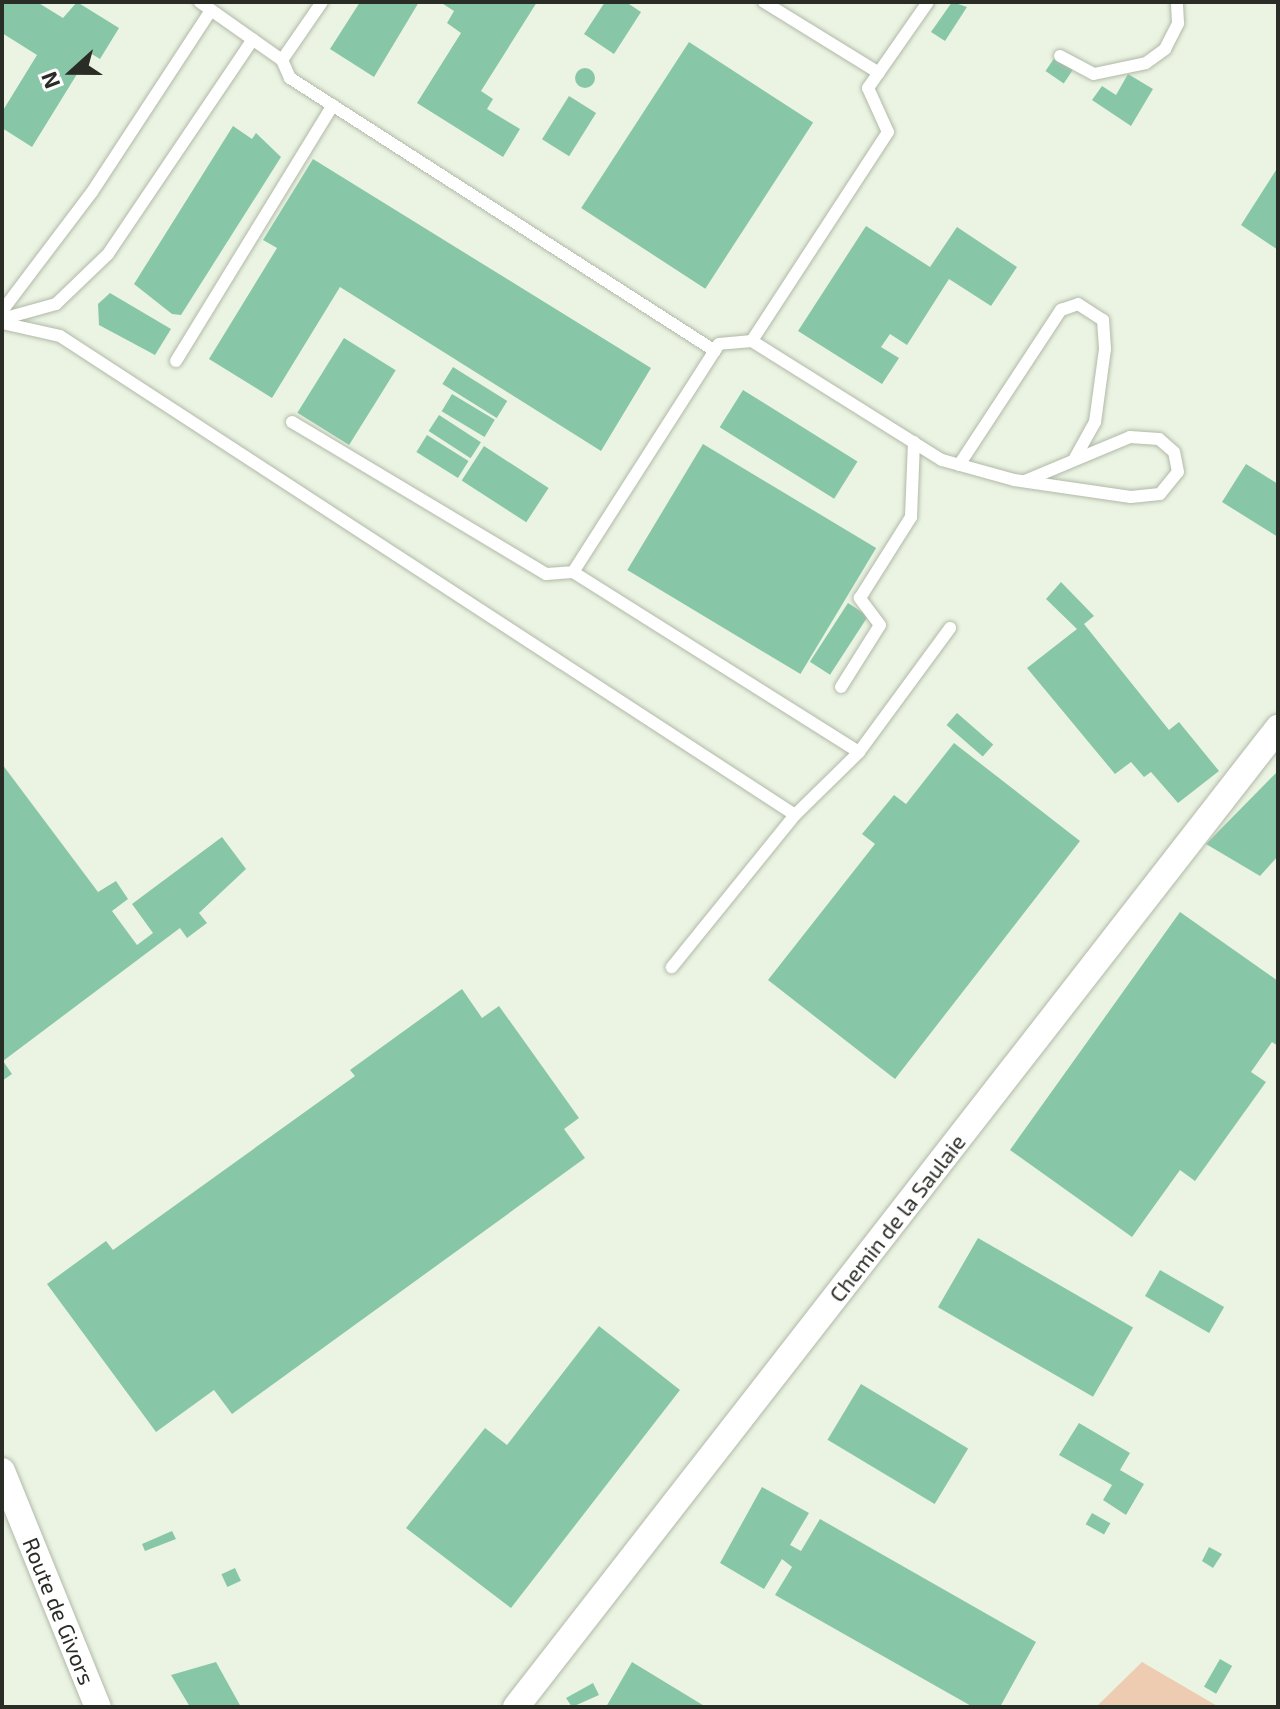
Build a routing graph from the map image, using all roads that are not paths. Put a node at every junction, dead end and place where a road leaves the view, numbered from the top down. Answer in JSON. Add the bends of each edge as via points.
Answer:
{"nodes":[{"id":1,"x":322,"y":2,"type":"edge"},
{"id":2,"x":764,"y":2,"type":"edge"},
{"id":3,"x":928,"y":2,"type":"edge"},
{"id":4,"x":1177,"y":2,"type":"edge"},
{"id":5,"x":205,"y":6,"type":"edge"},
{"id":6,"x":253,"y":39,"type":"junction"},
{"id":7,"x":1060,"y":56,"type":"dead end"},
{"id":8,"x":282,"y":60,"type":"junction"},
{"id":9,"x":879,"y":73,"type":"junction"},
{"id":10,"x":333,"y":105,"type":"junction"},
{"id":11,"x":2,"y":311,"type":"edge"},
{"id":12,"x":2,"y":321,"type":"edge"},
{"id":13,"x":752,"y":341,"type":"junction"},
{"id":14,"x":715,"y":351,"type":"junction"},
{"id":15,"x":176,"y":361,"type":"dead end"},
{"id":16,"x":292,"y":422,"type":"dead end"},
{"id":17,"x":914,"y":442,"type":"junction"},
{"id":18,"x":1075,"y":458,"type":"junction"},
{"id":19,"x":959,"y":465,"type":"junction"},
{"id":20,"x":1025,"y":481,"type":"junction"},
{"id":21,"x":573,"y":572,"type":"junction"},
{"id":22,"x":950,"y":628,"type":"dead end"},
{"id":23,"x":841,"y":687,"type":"dead end"},
{"id":24,"x":1278,"y":728,"type":"edge"},
{"id":25,"x":859,"y":752,"type":"junction"},
{"id":26,"x":795,"y":815,"type":"junction"},
{"id":27,"x":672,"y":967,"type":"dead end"},
{"id":28,"x":2,"y":1471,"type":"edge"},
{"id":29,"x":98,"y":1707,"type":"edge"},
{"id":30,"x":516,"y":1707,"type":"edge"}],
"edges":[{"from":1,"to":8,"type":"lane"},
{"from":2,"to":9,"type":"lane"},
{"from":3,"to":9,"type":"lane"},
{"from":4,"to":7,"type":"lane","via":[[1178,23],[1165,49],[1146,63],[1094,74]]},
{"from":5,"to":6,"type":"lane"},
{"from":5,"to":11,"type":"lane","via":[[92,192]]},
{"from":6,"to":8,"type":"lane"},
{"from":6,"to":12,"type":"lane","via":[[108,254],[56,304]]},
{"from":8,"to":10,"type":"lane","via":[[290,78]]},
{"from":9,"to":13,"type":"lane","via":[[868,88],[888,132]]},
{"from":10,"to":14,"type":"lane"},
{"from":10,"to":15,"type":"lane"},
{"from":12,"to":26,"type":"lane","via":[[60,336]]},
{"from":13,"to":14,"type":"lane","via":[[719,344]]},
{"from":13,"to":17,"type":"lane"},
{"from":14,"to":21,"type":"lane"},
{"from":16,"to":21,"type":"lane","via":[[546,574]]},
{"from":17,"to":19,"type":"lane"},
{"from":17,"to":23,"type":"lane","via":[[911,517],[860,598],[880,625]]},
{"from":18,"to":19,"type":"lane","via":[[1095,422],[1105,349],[1103,320],[1078,304],[1061,310]]},
{"from":18,"to":20,"type":"lane"},
{"from":18,"to":20,"type":"lane","via":[[1130,437],[1159,439],[1174,452],[1178,472],[1160,494],[1131,497]]},
{"from":19,"to":20,"type":"lane"},
{"from":21,"to":25,"type":"lane"},
{"from":22,"to":25,"type":"lane"},
{"from":24,"to":30,"type":"street","name":"Chemin de la Saulaie"},
{"from":25,"to":26,"type":"lane"},
{"from":26,"to":27,"type":"lane"},
{"from":28,"to":29,"type":"street","name":"Route de Givors"}]}
